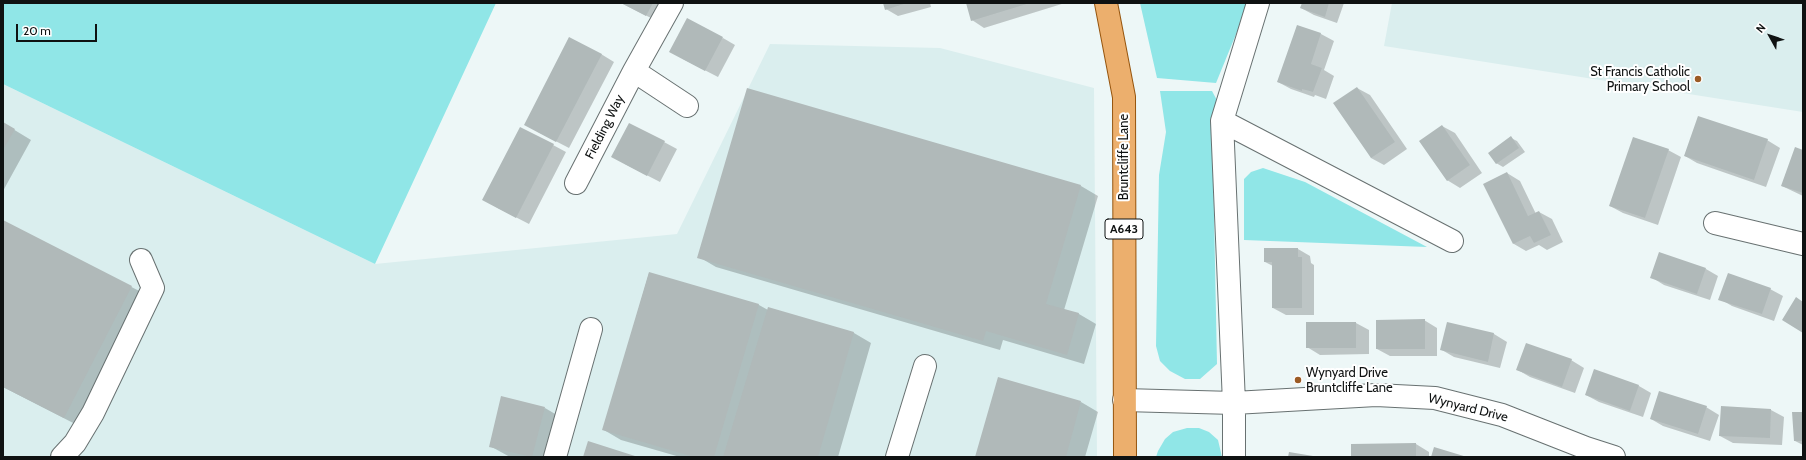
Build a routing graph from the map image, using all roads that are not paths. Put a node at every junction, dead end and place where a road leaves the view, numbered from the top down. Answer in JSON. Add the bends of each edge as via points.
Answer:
{"nodes":[{"id":1,"x":672,"y":3,"type":"edge"},
{"id":2,"x":1106,"y":3,"type":"edge"},
{"id":3,"x":1258,"y":3,"type":"edge"},
{"id":4,"x":634,"y":71,"type":"junction"},
{"id":5,"x":687,"y":106,"type":"dead end"},
{"id":6,"x":1222,"y":122,"type":"junction"},
{"id":7,"x":576,"y":183,"type":"dead end"},
{"id":8,"x":1715,"y":223,"type":"dead end"},
{"id":9,"x":1452,"y":241,"type":"dead end"},
{"id":10,"x":1803,"y":244,"type":"edge"},
{"id":11,"x":141,"y":260,"type":"dead end"},
{"id":12,"x":591,"y":329,"type":"dead end"},
{"id":13,"x":925,"y":366,"type":"dead end"},
{"id":14,"x":1124,"y":400,"type":"junction"},
{"id":15,"x":1234,"y":402,"type":"junction"},
{"id":16,"x":62,"y":457,"type":"edge"},
{"id":17,"x":555,"y":457,"type":"edge"},
{"id":18,"x":897,"y":457,"type":"edge"},
{"id":19,"x":1125,"y":457,"type":"edge"},
{"id":20,"x":1234,"y":457,"type":"edge"},
{"id":21,"x":1614,"y":457,"type":"edge"}],
"edges":[{"from":1,"to":4,"type":"street","name":"Fielding Way"},
{"from":2,"to":14,"type":"main road","name":"Bruntcliffe Lane","number":"A643","via":[[1124,97]]},
{"from":3,"to":6,"type":"street"},
{"from":4,"to":5,"type":"street"},
{"from":4,"to":7,"type":"street","name":"Fielding Way"},
{"from":6,"to":9,"type":"street"},
{"from":6,"to":15,"type":"street"},
{"from":8,"to":10,"type":"street"},
{"from":11,"to":16,"type":"street","via":[[153,288],[93,413],[75,443]]},
{"from":12,"to":17,"type":"street"},
{"from":13,"to":18,"type":"street"},
{"from":14,"to":15,"type":"street","name":"Wynyard Drive"},
{"from":14,"to":19,"type":"main road","name":"Bruntcliffe Lane","number":"A643"},
{"from":15,"to":20,"type":"street"},
{"from":15,"to":21,"type":"street","name":"Wynyard Drive","via":[[1376,395],[1435,398],[1502,415]]}]}
